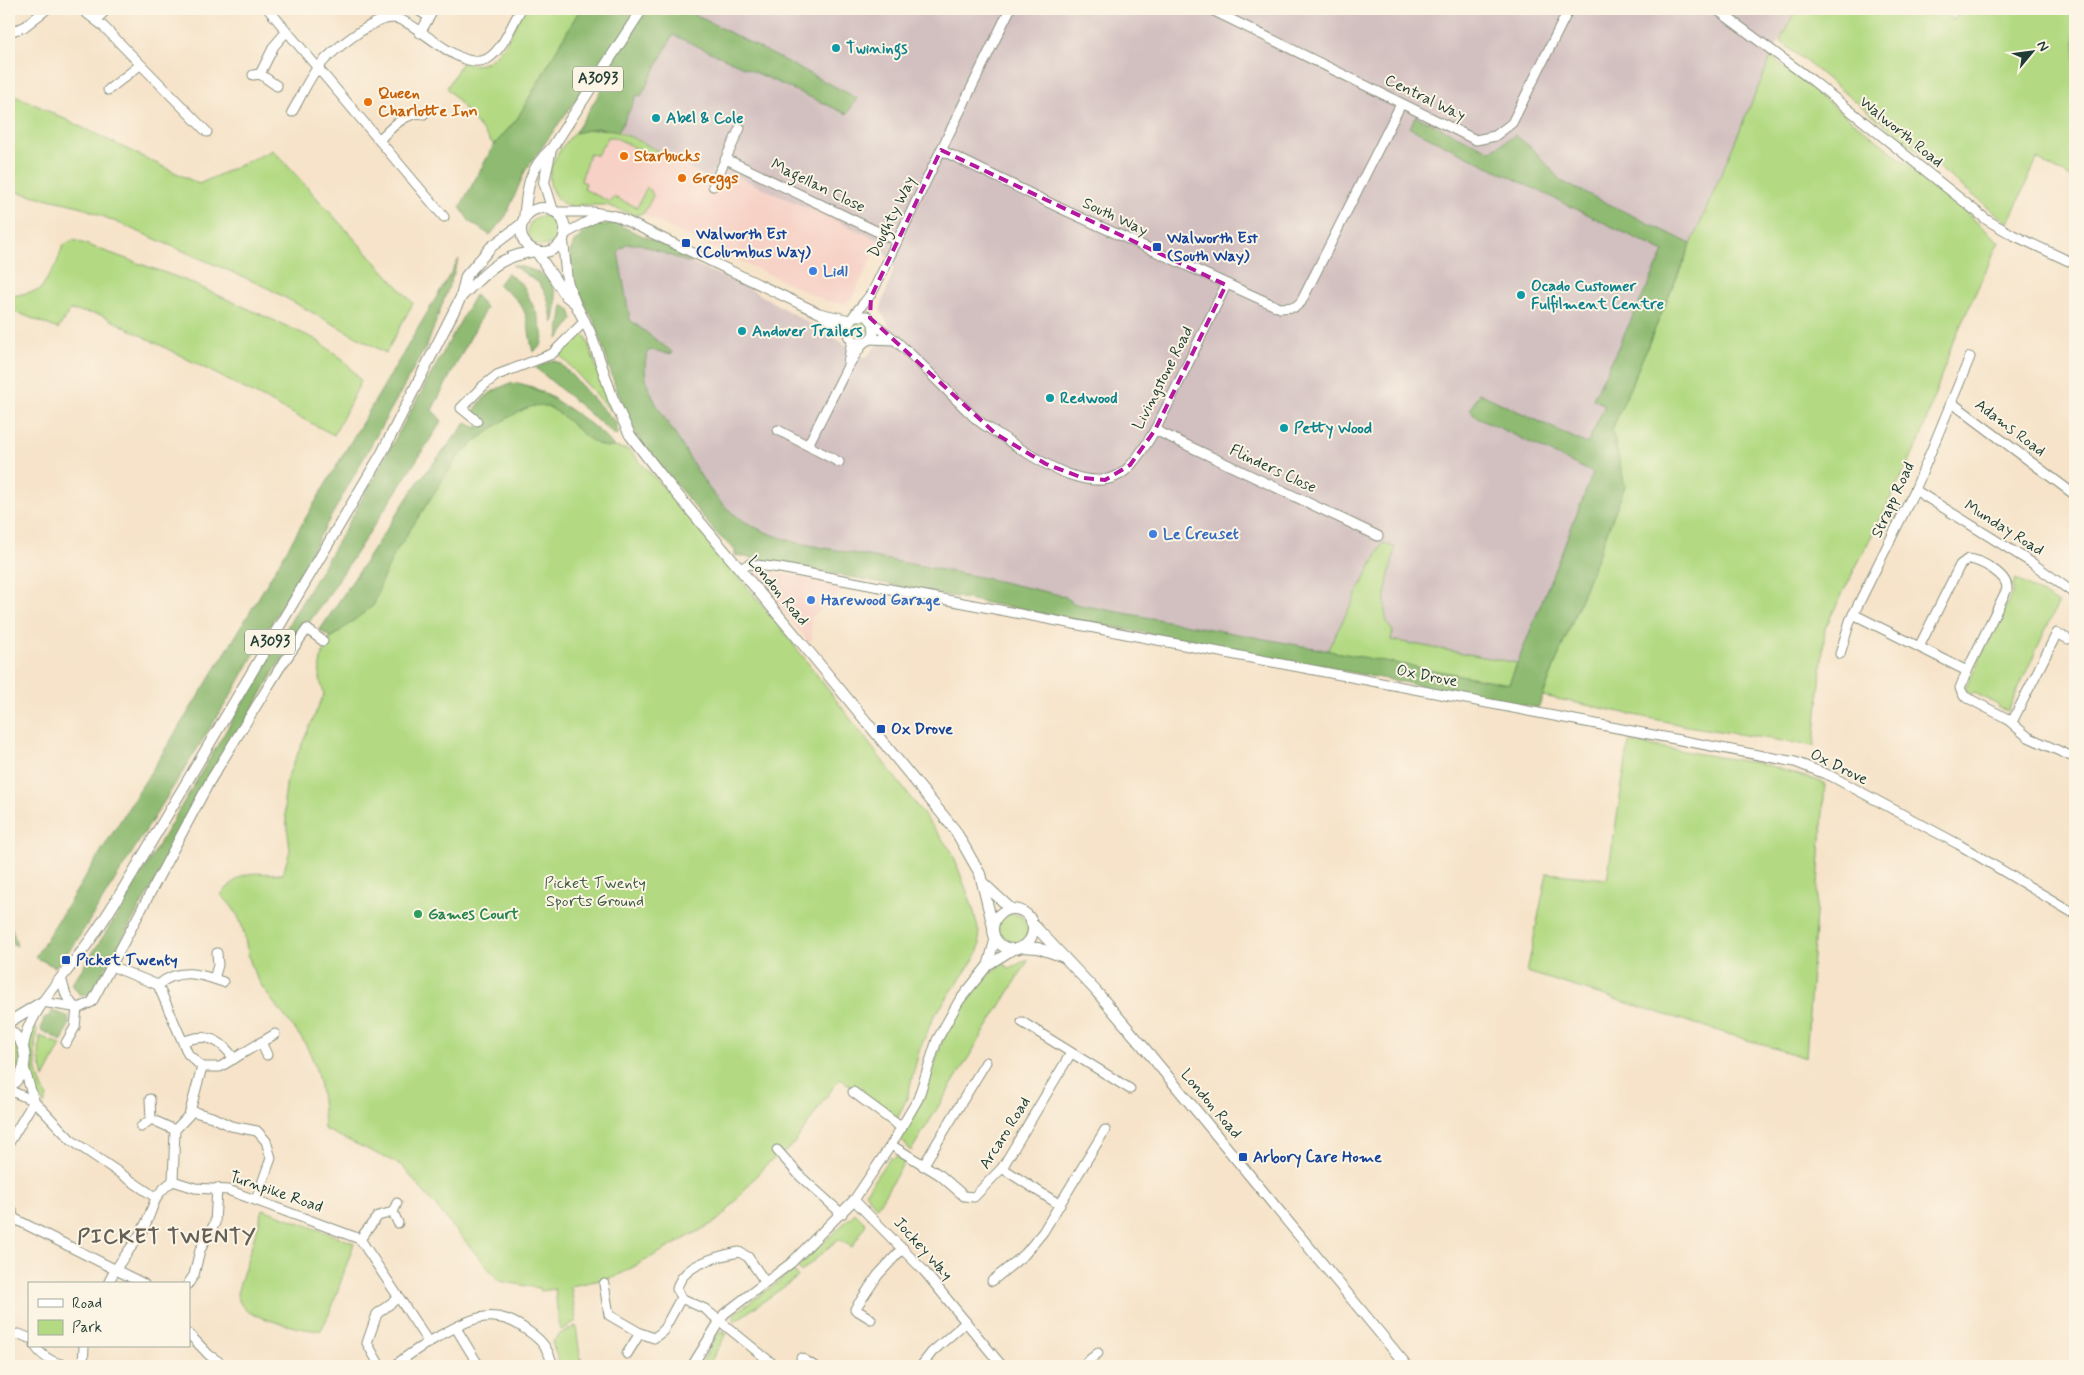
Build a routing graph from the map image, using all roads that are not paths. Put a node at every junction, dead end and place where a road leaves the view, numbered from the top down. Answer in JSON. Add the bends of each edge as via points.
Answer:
{"nodes":[{"id":1,"x":46,"y":9,"type":"edge"},
{"id":2,"x":81,"y":9,"type":"edge"},
{"id":3,"x":107,"y":9,"type":"edge"},
{"id":4,"x":268,"y":9,"type":"edge"},
{"id":5,"x":416,"y":9,"type":"edge"},
{"id":6,"x":521,"y":9,"type":"edge"},
{"id":7,"x":642,"y":9,"type":"edge"},
{"id":8,"x":1010,"y":9,"type":"edge"},
{"id":9,"x":1210,"y":9,"type":"edge"},
{"id":10,"x":1569,"y":9,"type":"edge"},
{"id":11,"x":1716,"y":9,"type":"edge"},
{"id":12,"x":432,"y":13,"type":"edge"},
{"id":13,"x":97,"y":19,"type":"junction"},
{"id":14,"x":287,"y":31,"type":"junction"},
{"id":15,"x":9,"y":32,"type":"edge"},
{"id":16,"x":420,"y":33,"type":"junction"},
{"id":17,"x":140,"y":65,"type":"junction"},
{"id":18,"x":319,"y":67,"type":"junction"},
{"id":19,"x":277,"y":86,"type":"dead end"},
{"id":20,"x":108,"y":90,"type":"dead end"},
{"id":21,"x":1401,"y":104,"type":"junction"},
{"id":22,"x":292,"y":112,"type":"dead end"},
{"id":23,"x":424,"y":114,"type":"dead end"},
{"id":24,"x":740,"y":128,"type":"dead end"},
{"id":25,"x":207,"y":132,"type":"dead end"},
{"id":26,"x":379,"y":140,"type":"junction"},
{"id":27,"x":552,"y":148,"type":"junction"},
{"id":28,"x":942,"y":150,"type":"junction"},
{"id":29,"x":726,"y":159,"type":"junction"},
{"id":30,"x":713,"y":186,"type":"dead end"},
{"id":31,"x":554,"y":212,"type":"junction"},
{"id":32,"x":602,"y":214,"type":"junction"},
{"id":33,"x":444,"y":217,"type":"dead end"},
{"id":34,"x":524,"y":221,"type":"junction"},
{"id":35,"x":564,"y":238,"type":"junction"},
{"id":36,"x":897,"y":241,"type":"junction"},
{"id":37,"x":536,"y":251,"type":"junction"},
{"id":38,"x":2075,"y":264,"type":"edge"},
{"id":39,"x":1226,"y":285,"type":"junction"},
{"id":40,"x":461,"y":297,"type":"junction"},
{"id":41,"x":871,"y":297,"type":"junction"},
{"id":42,"x":575,"y":303,"type":"junction"},
{"id":43,"x":819,"y":313,"type":"junction"},
{"id":44,"x":852,"y":318,"type":"junction"},
{"id":45,"x":872,"y":320,"type":"junction"},
{"id":46,"x":585,"y":321,"type":"junction"},
{"id":47,"x":849,"y":336,"type":"junction"},
{"id":48,"x":894,"y":340,"type":"junction"},
{"id":49,"x":867,"y":341,"type":"junction"},
{"id":50,"x":1970,"y":357,"type":"dead end"},
{"id":51,"x":848,"y":366,"type":"junction"},
{"id":52,"x":1951,"y":402,"type":"junction"},
{"id":53,"x":478,"y":421,"type":"dead end"},
{"id":54,"x":778,"y":430,"type":"dead end"},
{"id":55,"x":1155,"y":430,"type":"junction"},
{"id":56,"x":808,"y":445,"type":"junction"},
{"id":57,"x":839,"y":462,"type":"dead end"},
{"id":58,"x":1914,"y":490,"type":"junction"},
{"id":59,"x":2075,"y":496,"type":"edge"},
{"id":60,"x":1378,"y":536,"type":"dead end"},
{"id":61,"x":740,"y":569,"type":"junction"},
{"id":62,"x":2075,"y":594,"type":"edge"},
{"id":63,"x":1854,"y":614,"type":"junction"},
{"id":64,"x":2068,"y":639,"type":"dead end"},
{"id":65,"x":323,"y":641,"type":"dead end"},
{"id":66,"x":1919,"y":646,"type":"junction"},
{"id":67,"x":1840,"y":654,"type":"dead end"},
{"id":68,"x":1967,"y":671,"type":"junction"},
{"id":69,"x":2012,"y":722,"type":"junction"},
{"id":70,"x":2075,"y":758,"type":"edge"},
{"id":71,"x":983,"y":884,"type":"junction"},
{"id":72,"x":1011,"y":909,"type":"junction"},
{"id":73,"x":2075,"y":914,"type":"edge"},
{"id":74,"x":1031,"y":922,"type":"junction"},
{"id":75,"x":993,"y":927,"type":"junction"},
{"id":76,"x":995,"y":938,"type":"junction"},
{"id":77,"x":1018,"y":948,"type":"junction"},
{"id":78,"x":217,"y":953,"type":"dead end"},
{"id":79,"x":1064,"y":958,"type":"junction"},
{"id":80,"x":988,"y":965,"type":"junction"},
{"id":81,"x":111,"y":966,"type":"junction"},
{"id":82,"x":62,"y":978,"type":"junction"},
{"id":83,"x":214,"y":979,"type":"junction"},
{"id":84,"x":223,"y":982,"type":"dead end"},
{"id":85,"x":158,"y":985,"type":"junction"},
{"id":86,"x":42,"y":1002,"type":"junction"},
{"id":87,"x":75,"y":1007,"type":"junction"},
{"id":88,"x":9,"y":1022,"type":"edge"},
{"id":89,"x":1022,"y":1022,"type":"dead end"},
{"id":90,"x":9,"y":1030,"type":"edge"},
{"id":91,"x":275,"y":1034,"type":"dead end"},
{"id":92,"x":182,"y":1042,"type":"junction"},
{"id":93,"x":261,"y":1042,"type":"junction"},
{"id":94,"x":66,"y":1043,"type":"dead end"},
{"id":95,"x":23,"y":1047,"type":"junction"},
{"id":96,"x":1072,"y":1052,"type":"junction"},
{"id":97,"x":267,"y":1055,"type":"dead end"},
{"id":98,"x":234,"y":1059,"type":"junction"},
{"id":99,"x":986,"y":1062,"type":"dead end"},
{"id":100,"x":24,"y":1067,"type":"junction"},
{"id":101,"x":202,"y":1068,"type":"junction"},
{"id":102,"x":9,"y":1089,"type":"edge"},
{"id":103,"x":1130,"y":1089,"type":"dead end"},
{"id":104,"x":853,"y":1092,"type":"dead end"},
{"id":105,"x":150,"y":1099,"type":"dead end"},
{"id":106,"x":34,"y":1101,"type":"junction"},
{"id":107,"x":191,"y":1111,"type":"junction"},
{"id":108,"x":151,"y":1119,"type":"junction"},
{"id":109,"x":141,"y":1127,"type":"dead end"},
{"id":110,"x":902,"y":1128,"type":"junction"},
{"id":111,"x":175,"y":1130,"type":"junction"},
{"id":112,"x":1105,"y":1130,"type":"dead end"},
{"id":113,"x":9,"y":1143,"type":"edge"},
{"id":114,"x":891,"y":1145,"type":"junction"},
{"id":115,"x":777,"y":1150,"type":"dead end"},
{"id":116,"x":923,"y":1166,"type":"junction"},
{"id":117,"x":1002,"y":1168,"type":"junction"},
{"id":118,"x":173,"y":1181,"type":"junction"},
{"id":119,"x":217,"y":1188,"type":"junction"},
{"id":120,"x":156,"y":1197,"type":"junction"},
{"id":121,"x":256,"y":1200,"type":"junction"},
{"id":122,"x":854,"y":1200,"type":"junction"},
{"id":123,"x":397,"y":1203,"type":"dead end"},
{"id":124,"x":1060,"y":1205,"type":"junction"},
{"id":125,"x":394,"y":1212,"type":"junction"},
{"id":126,"x":842,"y":1214,"type":"junction"},
{"id":127,"x":11,"y":1218,"type":"edge"},
{"id":128,"x":398,"y":1223,"type":"dead end"},
{"id":129,"x":360,"y":1239,"type":"junction"},
{"id":130,"x":903,"y":1248,"type":"junction"},
{"id":131,"x":114,"y":1270,"type":"junction"},
{"id":132,"x":992,"y":1281,"type":"dead end"},
{"id":133,"x":109,"y":1282,"type":"edge"},
{"id":134,"x":140,"y":1282,"type":"edge"},
{"id":135,"x":189,"y":1282,"type":"edge"},
{"id":136,"x":766,"y":1283,"type":"junction"},
{"id":137,"x":604,"y":1284,"type":"dead end"},
{"id":138,"x":400,"y":1297,"type":"junction"},
{"id":139,"x":681,"y":1298,"type":"junction"},
{"id":140,"x":719,"y":1319,"type":"junction"},
{"id":141,"x":871,"y":1320,"type":"dead end"},
{"id":142,"x":966,"y":1322,"type":"junction"},
{"id":143,"x":456,"y":1328,"type":"junction"},
{"id":144,"x":640,"y":1333,"type":"junction"},
{"id":145,"x":190,"y":1335,"type":"edge"},
{"id":146,"x":9,"y":1336,"type":"edge"},
{"id":147,"x":28,"y":1338,"type":"edge"},
{"id":148,"x":429,"y":1343,"type":"junction"},
{"id":149,"x":37,"y":1348,"type":"edge"},
{"id":150,"x":84,"y":1348,"type":"edge"},
{"id":151,"x":1098,"y":1353,"type":"dead end"},
{"id":152,"x":627,"y":1354,"type":"dead end"},
{"id":153,"x":801,"y":1358,"type":"dead end"},
{"id":154,"x":83,"y":1365,"type":"edge"},
{"id":155,"x":225,"y":1366,"type":"edge"},
{"id":156,"x":380,"y":1366,"type":"edge"},
{"id":157,"x":395,"y":1366,"type":"edge"},
{"id":158,"x":479,"y":1366,"type":"edge"},
{"id":159,"x":553,"y":1366,"type":"edge"},
{"id":160,"x":692,"y":1366,"type":"edge"},
{"id":161,"x":774,"y":1366,"type":"edge"},
{"id":162,"x":814,"y":1366,"type":"edge"},
{"id":163,"x":921,"y":1366,"type":"edge"},
{"id":164,"x":1002,"y":1366,"type":"edge"},
{"id":165,"x":1082,"y":1366,"type":"edge"},
{"id":166,"x":1407,"y":1366,"type":"edge"}],
"edges":[{"from":1,"to":15,"type":"street","via":[[24,27]]},
{"from":2,"to":13,"type":"street"},
{"from":3,"to":13,"type":"street"},
{"from":4,"to":14,"type":"street"},
{"from":5,"to":12,"type":"street"},
{"from":6,"to":16,"type":"street","via":[[496,51],[480,61],[463,58]]},
{"from":7,"to":27,"type":"main road","number":"A3093"},
{"from":8,"to":28,"type":"street"},
{"from":9,"to":21,"type":"street","name":"Central Way"},
{"from":10,"to":21,"type":"street","name":"Central Way","via":[[1512,123],[1495,136],[1476,140]]},
{"from":11,"to":38,"type":"street","name":"Walworth Road","via":[[1987,220],[2013,236]]},
{"from":12,"to":16,"type":"street"},
{"from":13,"to":17,"type":"street"},
{"from":14,"to":18,"type":"street"},
{"from":14,"to":19,"type":"street","via":[[257,74]]},
{"from":16,"to":18,"type":"street","via":[[398,19],[385,19],[357,34]]},
{"from":17,"to":20,"type":"street"},
{"from":17,"to":25,"type":"street"},
{"from":18,"to":22,"type":"street"},
{"from":18,"to":26,"type":"street"},
{"from":21,"to":39,"type":"street","name":"South Way","via":[[1302,302],[1295,307],[1280,308]]},
{"from":23,"to":26,"type":"street","via":[[417,112]]},
{"from":24,"to":29,"type":"street"},
{"from":26,"to":33,"type":"street"},
{"from":27,"to":31,"type":"main road","number":"A3093","via":[[544,182]]},
{"from":27,"to":34,"type":"main road","number":"A3093","via":[[535,167]]},
{"from":28,"to":36,"type":"street","name":"Doughty Way"},
{"from":28,"to":39,"type":"street","name":"South Way"},
{"from":29,"to":30,"type":"street"},
{"from":29,"to":36,"type":"street","name":"Magellan Close"},
{"from":31,"to":32,"type":"street"},
{"from":31,"to":34,"type":"main road","via":[[537,209]]},
{"from":31,"to":35,"type":"main road","via":[[564,222]]},
{"from":32,"to":35,"type":"street"},
{"from":32,"to":43,"type":"street","via":[[624,220]]},
{"from":34,"to":37,"type":"main road","via":[[523,239]]},
{"from":34,"to":40,"type":"main road","number":"A3093","via":[[497,242],[472,268],[466,276]]},
{"from":35,"to":37,"type":"main road","via":[[550,252]]},
{"from":35,"to":42,"type":"main road","name":"London Road","via":[[565,274]]},
{"from":36,"to":41,"type":"street","name":"Doughty Way"},
{"from":37,"to":40,"type":"main road","number":"A3093","via":[[512,255],[494,264]]},
{"from":37,"to":42,"type":"main road","name":"London Road","via":[[566,296]]},
{"from":39,"to":55,"type":"street","name":"Livingstone Road"},
{"from":40,"to":82,"type":"main road","number":"A3093","via":[[410,402],[360,491],[126,886]]},
{"from":41,"to":44,"type":"street","name":"Doughty Way"},
{"from":41,"to":45,"type":"street","name":"Doughty Way"},
{"from":42,"to":46,"type":"main road","name":"London Road"},
{"from":43,"to":44,"type":"street"},
{"from":43,"to":47,"type":"street"},
{"from":44,"to":45,"type":"street","via":[[861,314]]},
{"from":44,"to":47,"type":"street"},
{"from":45,"to":48,"type":"street","name":"Livingstone Road"},
{"from":45,"to":49,"type":"street","via":[[874,333]]},
{"from":46,"to":53,"type":"street","via":[[552,354],[505,371],[483,386],[461,408]]},
{"from":46,"to":61,"type":"main road","name":"London Road","via":[[628,431]]},
{"from":47,"to":49,"type":"street"},
{"from":47,"to":51,"type":"street"},
{"from":48,"to":49,"type":"street"},
{"from":48,"to":55,"type":"street","name":"Livingstone Road","via":[[978,421],[1019,449],[1072,475],[1093,480],[1114,477],[1130,465]]},
{"from":49,"to":51,"type":"street"},
{"from":50,"to":52,"type":"street","name":"Strapp Road"},
{"from":51,"to":56,"type":"street"},
{"from":52,"to":58,"type":"street","name":"Strapp Road"},
{"from":52,"to":59,"type":"street","name":"Adams Road"},
{"from":54,"to":56,"type":"street"},
{"from":55,"to":60,"type":"street","name":"Flinders Close"},
{"from":56,"to":57,"type":"street"},
{"from":58,"to":62,"type":"street","name":"Munday Road","via":[[2032,562]]},
{"from":58,"to":63,"type":"street","name":"Strapp Road"},
{"from":61,"to":71,"type":"main road","name":"London Road","via":[[955,830]]},
{"from":61,"to":73,"type":"street","name":"Ox Drove","via":[[749,564],[790,570],[1795,762],[1831,776],[1958,844]]},
{"from":63,"to":66,"type":"street"},
{"from":63,"to":67,"type":"street","name":"Strapp Road"},
{"from":64,"to":69,"type":"street","via":[[2057,633]]},
{"from":65,"to":81,"type":"street","via":[[307,630],[279,668],[210,781]]},
{"from":66,"to":68,"type":"street"},
{"from":66,"to":68,"type":"street","via":[[1960,565],[1968,559],[1977,561],[2003,577],[2007,589]]},
{"from":68,"to":69,"type":"street","via":[[1960,688],[1964,696]]},
{"from":69,"to":70,"type":"street","via":[[2024,735]]},
{"from":71,"to":72,"type":"main road","name":"London Road"},
{"from":71,"to":75,"type":"main road","name":"London Road"},
{"from":72,"to":74,"type":"main road","name":"London Road","via":[[1024,912]]},
{"from":72,"to":75,"type":"main road","via":[[999,914]]},
{"from":74,"to":77,"type":"main road","via":[[1030,939]]},
{"from":74,"to":79,"type":"main road","name":"London Road"},
{"from":75,"to":76,"type":"main road","name":"London Road"},
{"from":76,"to":77,"type":"main road","via":[[1003,946]]},
{"from":76,"to":80,"type":"street"},
{"from":77,"to":79,"type":"main road","via":[[1038,948]]},
{"from":77,"to":80,"type":"street"},
{"from":78,"to":83,"type":"street"},
{"from":79,"to":166,"type":"main road","name":"London Road","via":[[1173,1082]]},
{"from":80,"to":110,"type":"street","via":[[946,1022],[918,1099]]},
{"from":81,"to":85,"type":"street"},
{"from":81,"to":87,"type":"street","via":[[92,1002]]},
{"from":82,"to":86,"type":"main road","number":"A3093"},
{"from":82,"to":87,"type":"street","via":[[66,995]]},
{"from":83,"to":84,"type":"street"},
{"from":83,"to":85,"type":"street","via":[[182,973]]},
{"from":85,"to":92,"type":"street"},
{"from":86,"to":87,"type":"street"},
{"from":86,"to":88,"type":"main road","number":"A3093"},
{"from":86,"to":95,"type":"main road","number":"A3093","via":[[27,1030]]},
{"from":87,"to":94,"type":"street","via":[[75,1027]]},
{"from":89,"to":96,"type":"street"},
{"from":90,"to":95,"type":"main road"},
{"from":91,"to":93,"type":"street"},
{"from":92,"to":98,"type":"street","via":[[200,1036],[214,1039]]},
{"from":92,"to":101,"type":"street","via":[[190,1057]]},
{"from":93,"to":97,"type":"street"},
{"from":93,"to":98,"type":"street"},
{"from":95,"to":100,"type":"main road"},
{"from":96,"to":103,"type":"street"},
{"from":96,"to":117,"type":"street","name":"Arcaro Road"},
{"from":98,"to":101,"type":"street","via":[[216,1068]]},
{"from":99,"to":116,"type":"street"},
{"from":100,"to":102,"type":"main road"},
{"from":100,"to":106,"type":"street"},
{"from":101,"to":107,"type":"street"},
{"from":102,"to":106,"type":"street"},
{"from":104,"to":110,"type":"street"},
{"from":105,"to":108,"type":"street"},
{"from":106,"to":113,"type":"street"},
{"from":106,"to":120,"type":"street","via":[[71,1140]]},
{"from":107,"to":111,"type":"street"},
{"from":107,"to":121,"type":"street","via":[[262,1134],[271,1158]]},
{"from":108,"to":109,"type":"street"},
{"from":108,"to":111,"type":"street"},
{"from":110,"to":114,"type":"street"},
{"from":111,"to":118,"type":"street"},
{"from":112,"to":124,"type":"street"},
{"from":114,"to":116,"type":"street","name":"Arcaro Road"},
{"from":114,"to":122,"type":"street"},
{"from":115,"to":126,"type":"street"},
{"from":116,"to":117,"type":"street","name":"Arcaro Road","via":[[971,1198],[982,1191]]},
{"from":117,"to":124,"type":"street"},
{"from":118,"to":119,"type":"street","name":"Turnpike Road","via":[[195,1188]]},
{"from":118,"to":120,"type":"street"},
{"from":119,"to":121,"type":"street","name":"Turnpike Road"},
{"from":119,"to":135,"type":"street","via":[[215,1223],[200,1250]]},
{"from":120,"to":131,"type":"street","via":[[145,1226]]},
{"from":121,"to":129,"type":"street","name":"Turnpike Road"},
{"from":122,"to":126,"type":"street"},
{"from":122,"to":130,"type":"street","name":"Jockey Way"},
{"from":123,"to":125,"type":"street"},
{"from":124,"to":132,"type":"street","via":[[1025,1254]]},
{"from":125,"to":128,"type":"street"},
{"from":125,"to":129,"type":"street","via":[[378,1216]]},
{"from":126,"to":136,"type":"street"},
{"from":127,"to":131,"type":"street"},
{"from":129,"to":138,"type":"street"},
{"from":130,"to":141,"type":"street","via":[[878,1275],[855,1309]]},
{"from":130,"to":142,"type":"street","name":"Jockey Way"},
{"from":131,"to":133,"type":"street"},
{"from":131,"to":134,"type":"street"},
{"from":136,"to":139,"type":"street","via":[[748,1257],[739,1252],[686,1271],[678,1284]]},
{"from":136,"to":140,"type":"street"},
{"from":137,"to":144,"type":"street","via":[[609,1315]]},
{"from":138,"to":148,"type":"street"},
{"from":138,"to":156,"type":"street","via":[[377,1314],[369,1336],[369,1347]]},
{"from":139,"to":140,"type":"street"},
{"from":139,"to":144,"type":"street","via":[[660,1335],[654,1338]]},
{"from":140,"to":160,"type":"street"},
{"from":140,"to":161,"type":"street"},
{"from":142,"to":163,"type":"street"},
{"from":142,"to":164,"type":"street","name":"Jockey Way"},
{"from":143,"to":148,"type":"street"},
{"from":143,"to":158,"type":"street"},
{"from":143,"to":159,"type":"street","via":[[480,1317],[512,1321],[546,1345]]},
{"from":144,"to":152,"type":"street"},
{"from":145,"to":155,"type":"street"},
{"from":146,"to":147,"type":"street","via":[[19,1334]]},
{"from":148,"to":157,"type":"street"},
{"from":149,"to":154,"type":"street","via":[[57,1363]]},
{"from":150,"to":154,"type":"street"},
{"from":151,"to":165,"type":"street"},
{"from":153,"to":162,"type":"street"}]}
